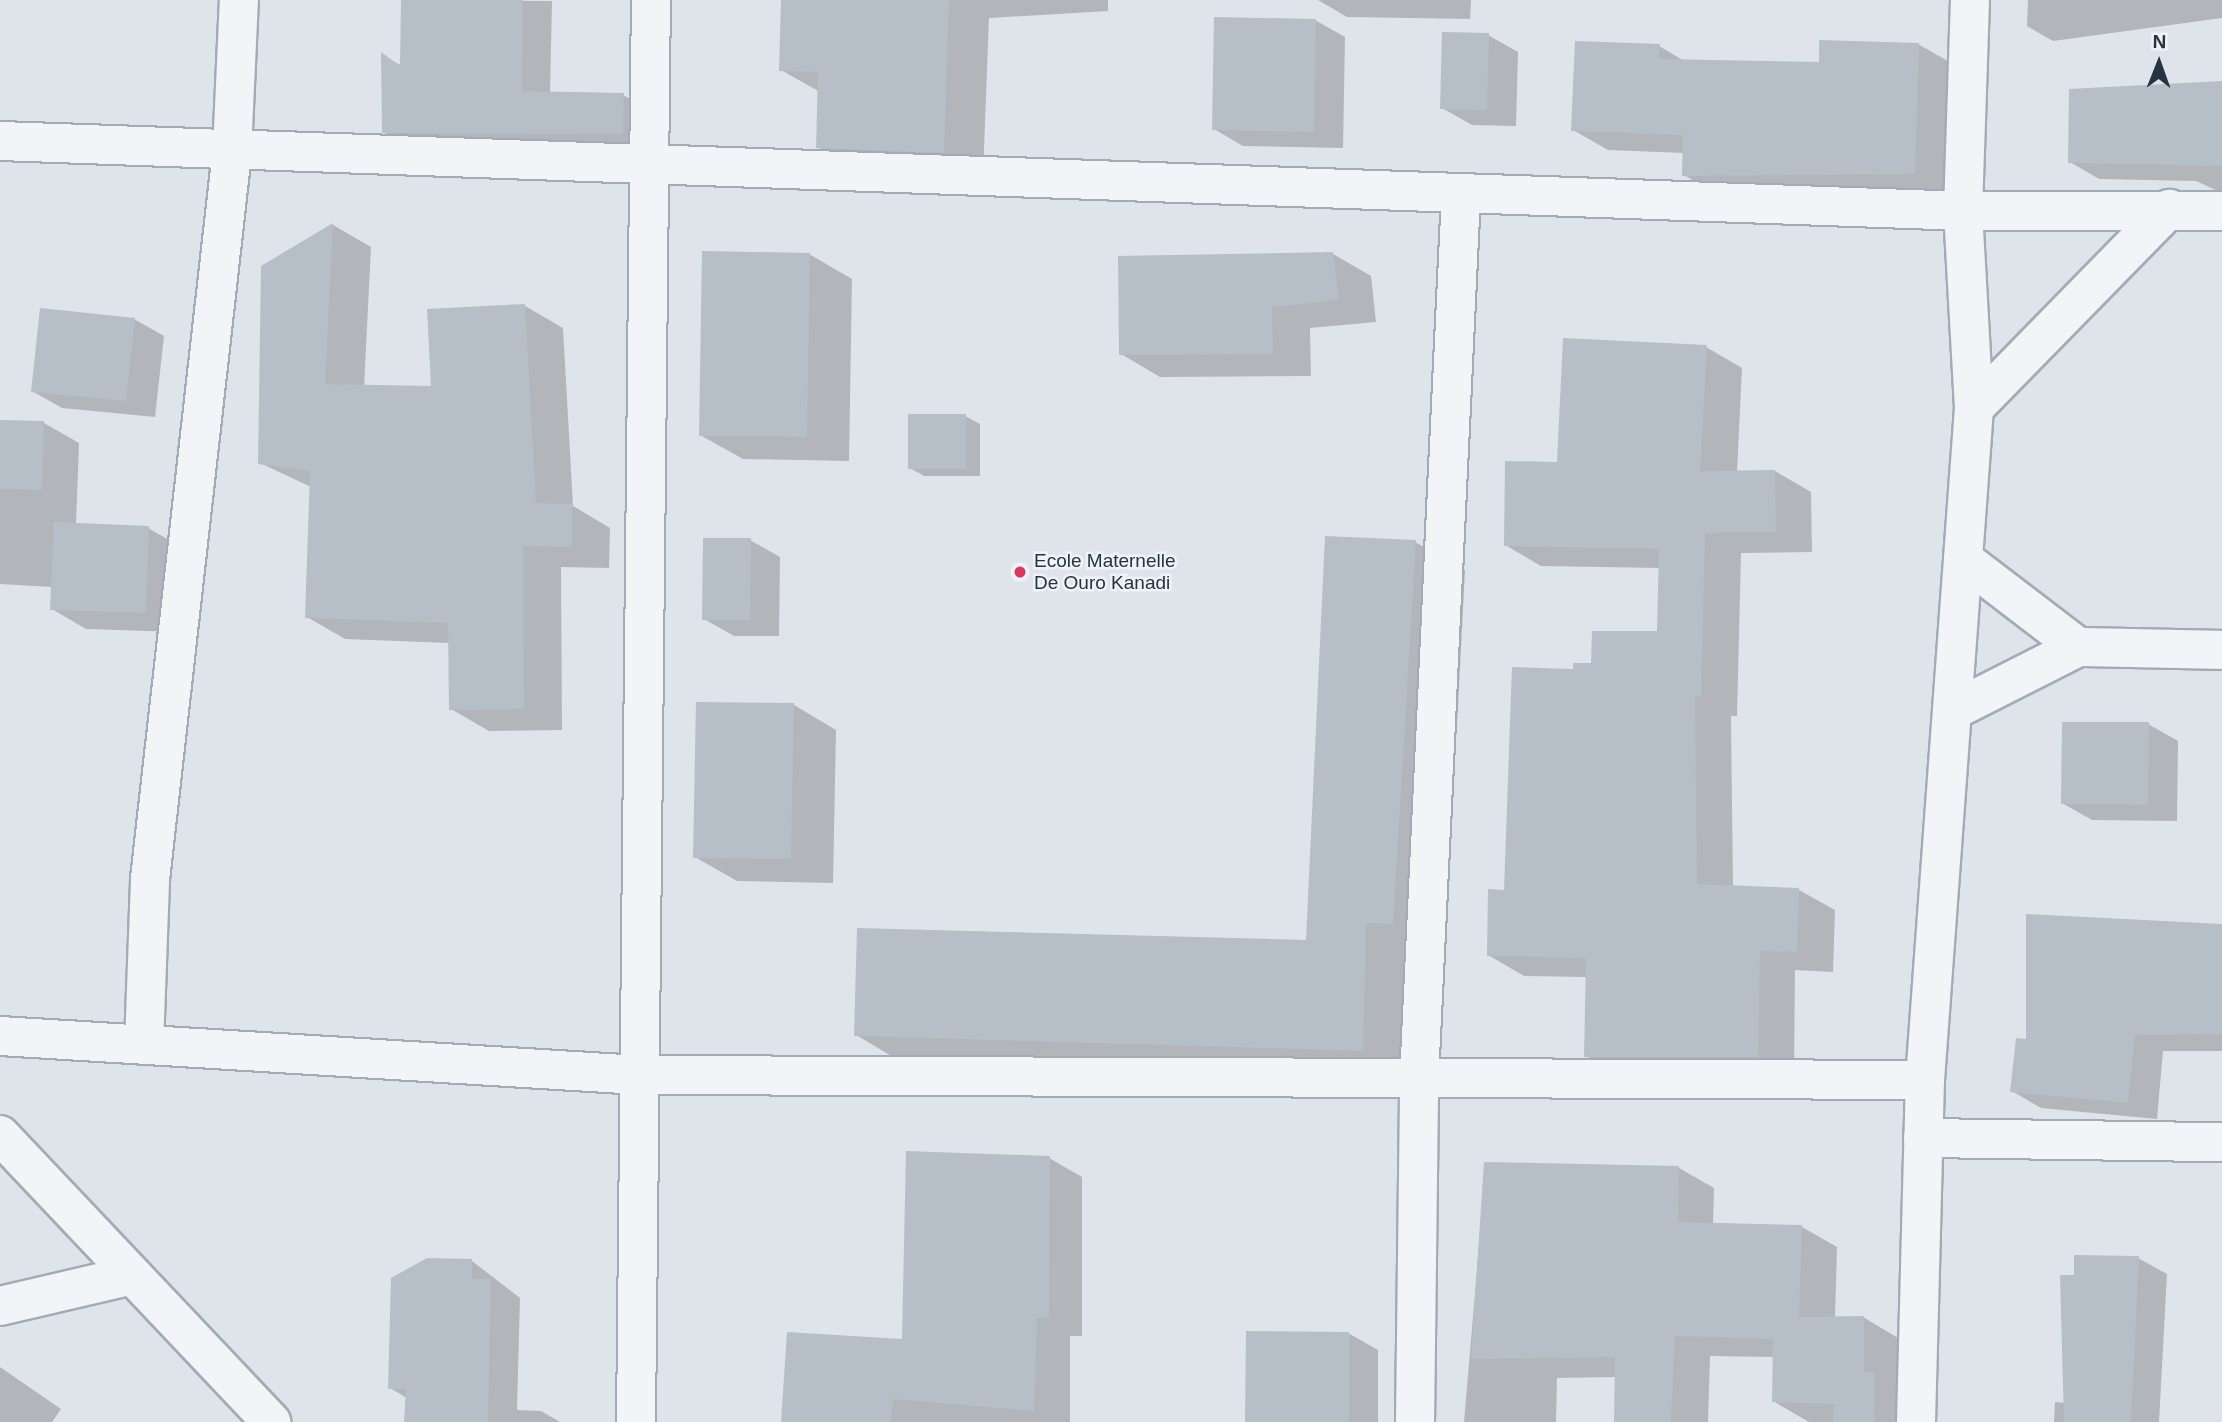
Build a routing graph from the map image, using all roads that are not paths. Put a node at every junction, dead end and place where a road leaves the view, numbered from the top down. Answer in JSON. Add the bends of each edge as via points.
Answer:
{"nodes":[{"id":1,"x":239,"y":0,"type":"edge"},
{"id":2,"x":651,"y":0,"type":"edge"},
{"id":3,"x":1970,"y":0,"type":"edge"},
{"id":4,"x":0,"y":141,"type":"edge"},
{"id":5,"x":232,"y":152,"type":"junction"},
{"id":6,"x":646,"y":166,"type":"junction"},
{"id":7,"x":1461,"y":194,"type":"junction"},
{"id":8,"x":2169,"y":209,"type":"junction"},
{"id":9,"x":1963,"y":211,"type":"junction"},
{"id":10,"x":2222,"y":211,"type":"edge"},
{"id":11,"x":1974,"y":408,"type":"junction"},
{"id":12,"x":1963,"y":559,"type":"junction"},
{"id":13,"x":2078,"y":647,"type":"junction"},
{"id":14,"x":2222,"y":650,"type":"edge"},
{"id":15,"x":1952,"y":711,"type":"junction"},
{"id":16,"x":0,"y":1036,"type":"edge"},
{"id":17,"x":144,"y":1045,"type":"junction"},
{"id":18,"x":639,"y":1075,"type":"junction"},
{"id":19,"x":1419,"y":1079,"type":"junction"},
{"id":20,"x":1925,"y":1080,"type":"junction"},
{"id":21,"x":0,"y":1135,"type":"edge"},
{"id":22,"x":1923,"y":1138,"type":"junction"},
{"id":23,"x":2222,"y":1142,"type":"edge"},
{"id":24,"x":129,"y":1276,"type":"junction"},
{"id":25,"x":0,"y":1306,"type":"edge"},
{"id":26,"x":271,"y":1422,"type":"edge"},
{"id":27,"x":636,"y":1422,"type":"edge"},
{"id":28,"x":1415,"y":1422,"type":"edge"},
{"id":29,"x":1916,"y":1422,"type":"edge"}],
"edges":[{"from":1,"to":5,"type":"street"},
{"from":2,"to":6,"type":"street"},
{"from":3,"to":9,"type":"street"},
{"from":4,"to":5,"type":"street"},
{"from":5,"to":6,"type":"street"},
{"from":5,"to":17,"type":"street","via":[[150,879]]},
{"from":6,"to":7,"type":"street"},
{"from":6,"to":18,"type":"street"},
{"from":7,"to":9,"type":"street"},
{"from":7,"to":19,"type":"street"},
{"from":8,"to":9,"type":"street"},
{"from":8,"to":10,"type":"street"},
{"from":8,"to":11,"type":"street"},
{"from":9,"to":11,"type":"street"},
{"from":11,"to":12,"type":"street"},
{"from":12,"to":13,"type":"street"},
{"from":12,"to":15,"type":"street"},
{"from":13,"to":14,"type":"street"},
{"from":13,"to":15,"type":"street"},
{"from":15,"to":20,"type":"street"},
{"from":16,"to":17,"type":"street"},
{"from":17,"to":18,"type":"street"},
{"from":18,"to":19,"type":"street"},
{"from":18,"to":27,"type":"street"},
{"from":19,"to":20,"type":"street"},
{"from":19,"to":28,"type":"street"},
{"from":20,"to":22,"type":"street"},
{"from":21,"to":24,"type":"street"},
{"from":22,"to":23,"type":"street"},
{"from":22,"to":29,"type":"street"},
{"from":24,"to":25,"type":"street"},
{"from":24,"to":26,"type":"street"}]}
